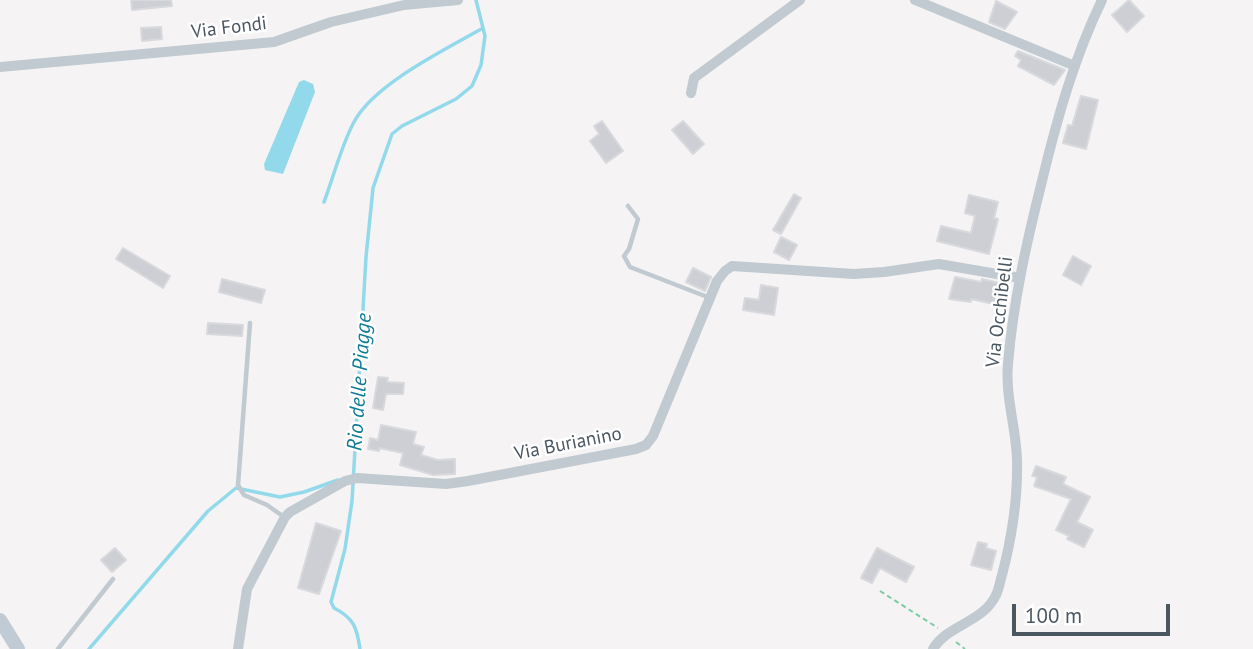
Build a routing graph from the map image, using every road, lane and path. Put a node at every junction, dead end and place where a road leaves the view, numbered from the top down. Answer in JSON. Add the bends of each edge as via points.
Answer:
{"nodes":[{"id":1,"x":458,"y":0,"type":"edge"},
{"id":2,"x":800,"y":0,"type":"edge"},
{"id":3,"x":915,"y":0,"type":"edge"},
{"id":4,"x":1102,"y":0,"type":"edge"},
{"id":5,"x":1075,"y":66,"type":"junction"},
{"id":6,"x":0,"y":68,"type":"edge"},
{"id":7,"x":691,"y":93,"type":"dead end"},
{"id":8,"x":628,"y":206,"type":"dead end"},
{"id":9,"x":1020,"y":278,"type":"junction"},
{"id":10,"x":711,"y":299,"type":"junction"},
{"id":11,"x":250,"y":323,"type":"dead end"},
{"id":12,"x":285,"y":517,"type":"junction"},
{"id":13,"x":113,"y":579,"type":"dead end"},
{"id":14,"x":880,"y":591,"type":"dead end"},
{"id":15,"x":0,"y":620,"type":"edge"},
{"id":16,"x":947,"y":634,"type":"junction"},
{"id":17,"x":18,"y":649,"type":"edge"},
{"id":18,"x":58,"y":649,"type":"edge"},
{"id":19,"x":238,"y":649,"type":"edge"},
{"id":20,"x":933,"y":649,"type":"edge"},
{"id":21,"x":965,"y":649,"type":"edge"}],
"edges":[{"from":1,"to":6,"type":"street","name":"Via Fondi","via":[[404,5],[331,22],[274,42]]},
{"from":2,"to":7,"type":"street","via":[[694,78]]},
{"from":3,"to":5,"type":"street"},
{"from":4,"to":5,"type":"street","name":"Via Occhibelli"},
{"from":5,"to":9,"type":"street","name":"Via Occhibelli","via":[[1051,143]]},
{"from":8,"to":10,"type":"lane","via":[[638,219],[625,256],[630,267]]},
{"from":9,"to":10,"type":"street","name":"Via Burianino","via":[[939,264],[854,274],[732,266],[718,281]]},
{"from":9,"to":16,"type":"street","name":"Via Occhibelli","via":[[1008,366],[1017,459],[1007,557],[996,595],[983,613]]},
{"from":10,"to":12,"type":"street","name":"Via Burianino","via":[[646,445],[446,484],[357,478]]},
{"from":11,"to":12,"type":"lane","via":[[238,485],[244,495]]},
{"from":12,"to":19,"type":"street","name":"Via Burianino","via":[[247,589]]},
{"from":13,"to":18,"type":"lane"},
{"from":14,"to":16,"type":"path"},
{"from":15,"to":17,"type":"street"},
{"from":16,"to":20,"type":"street","name":"Via Occhibelli"},
{"from":16,"to":21,"type":"path"}]}
